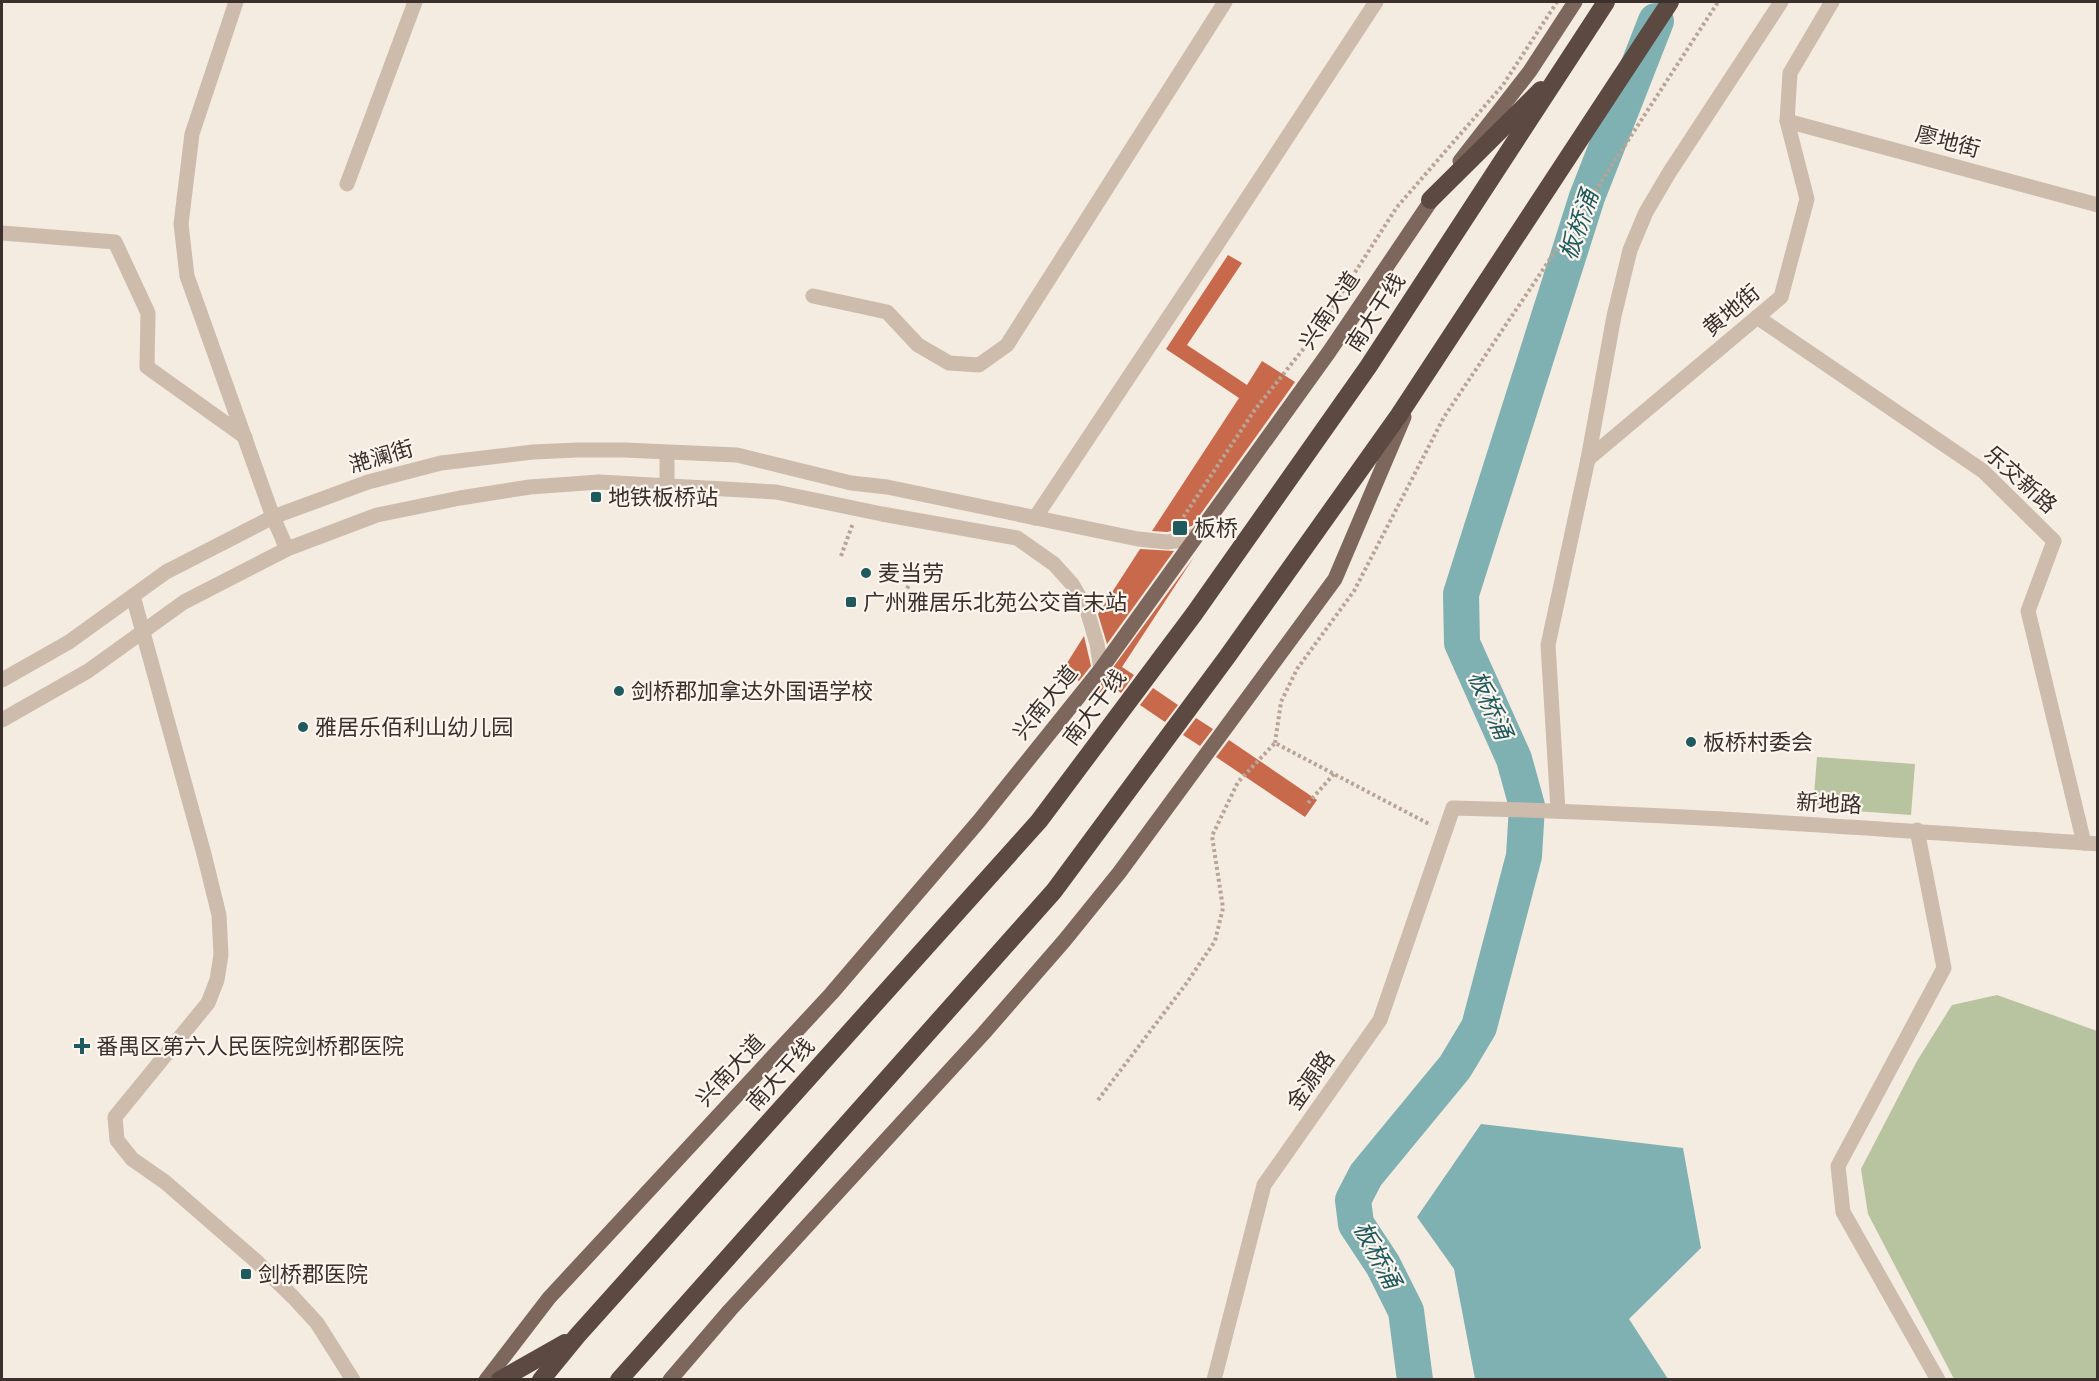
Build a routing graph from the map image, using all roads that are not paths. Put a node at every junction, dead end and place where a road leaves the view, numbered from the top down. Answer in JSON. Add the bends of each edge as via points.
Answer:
{"nodes":[{"id":1,"x":236,"y":2,"type":"edge"},
{"id":2,"x":415,"y":2,"type":"edge"},
{"id":3,"x":1225,"y":2,"type":"edge"},
{"id":4,"x":1376,"y":2,"type":"edge"},
{"id":5,"x":1575,"y":2,"type":"edge"},
{"id":6,"x":1606,"y":2,"type":"edge"},
{"id":7,"x":1670,"y":2,"type":"edge"},
{"id":8,"x":1781,"y":2,"type":"edge"},
{"id":9,"x":1833,"y":2,"type":"edge"},
{"id":10,"x":1568,"y":63,"type":"junction"},
{"id":11,"x":1786,"y":120,"type":"junction"},
{"id":12,"x":347,"y":183,"type":"dead end"},
{"id":13,"x":1430,"y":200,"type":"junction"},
{"id":14,"x":2097,"y":205,"type":"edge"},
{"id":15,"x":2,"y":233,"type":"edge"},
{"id":16,"x":813,"y":296,"type":"dead end"},
{"id":17,"x":1757,"y":317,"type":"junction"},
{"id":18,"x":1414,"y":393,"type":"junction"},
{"id":19,"x":245,"y":437,"type":"junction"},
{"id":20,"x":667,"y":453,"type":"junction"},
{"id":21,"x":1588,"y":459,"type":"junction"},
{"id":22,"x":667,"y":486,"type":"junction"},
{"id":23,"x":887,"y":487,"type":"junction"},
{"id":24,"x":882,"y":514,"type":"junction"},
{"id":25,"x":273,"y":517,"type":"junction"},
{"id":26,"x":1035,"y":518,"type":"junction"},
{"id":27,"x":1199,"y":534,"type":"junction"},
{"id":28,"x":287,"y":549,"type":"junction"},
{"id":29,"x":133,"y":596,"type":"junction"},
{"id":30,"x":143,"y":632,"type":"junction"},
{"id":31,"x":1101,"y":669,"type":"junction"},
{"id":32,"x":2,"y":680,"type":"edge"},
{"id":33,"x":2,"y":720,"type":"edge"},
{"id":34,"x":1454,"y":808,"type":"joint"},
{"id":35,"x":1558,"y":810,"type":"junction"},
{"id":36,"x":1917,"y":830,"type":"junction"},
{"id":37,"x":2091,"y":844,"type":"edge"},
{"id":38,"x":577,"y":1336,"type":"junction"},
{"id":39,"x":353,"y":1380,"type":"edge"},
{"id":40,"x":486,"y":1380,"type":"edge"},
{"id":41,"x":500,"y":1380,"type":"edge"},
{"id":42,"x":541,"y":1380,"type":"edge"},
{"id":43,"x":619,"y":1380,"type":"edge"},
{"id":44,"x":670,"y":1380,"type":"edge"},
{"id":45,"x":1214,"y":1380,"type":"edge"},
{"id":46,"x":1938,"y":1380,"type":"edge"}],
"edges":[{"from":1,"to":19,"type":"street","via":[[192,134],[181,224],[187,276]]},
{"from":2,"to":12,"type":"street"},
{"from":3,"to":16,"type":"street","via":[[1008,345],[979,365],[949,363],[918,345],[886,312]]},
{"from":4,"to":26,"type":"street"},
{"from":5,"to":13,"type":"main road","name":"兴南大道","via":[[1530,71]]},
{"from":6,"to":10,"type":"highway","name":"南大干线"},
{"from":7,"to":18,"type":"highway"},
{"from":8,"to":21,"type":"street","via":[[1646,212],[1630,250],[1614,316]]},
{"from":9,"to":11,"type":"street","name":"黄地街","via":[[1790,73]]},
{"from":10,"to":13,"type":"highway"},
{"from":10,"to":38,"type":"highway","name":"南大干线","via":[[1368,367],[1194,614],[1039,821]]},
{"from":11,"to":14,"type":"street","name":"廖地街"},
{"from":11,"to":17,"type":"street","name":"黄地街","via":[[1807,199],[1781,297]]},
{"from":13,"to":27,"type":"main road","name":"兴南大道","via":[[1329,352]]},
{"from":15,"to":19,"type":"street","via":[[115,242],[148,313],[147,366]]},
{"from":17,"to":21,"type":"street","name":"黄地街"},
{"from":17,"to":37,"type":"street","name":"乐交新路","via":[[1983,471],[2054,541],[2028,611]]},
{"from":18,"to":43,"type":"highway","via":[[1227,657],[1054,891]]},
{"from":18,"to":44,"type":"main road","via":[[1335,579],[1119,873],[983,1034]]},
{"from":19,"to":25,"type":"street"},
{"from":20,"to":22,"type":"street"},
{"from":20,"to":23,"type":"street","name":"滟澜街","via":[[737,455],[850,483]]},
{"from":20,"to":25,"type":"street","name":"滟澜街","via":[[533,452],[441,463],[368,482]]},
{"from":21,"to":35,"type":"street","via":[[1548,645]]},
{"from":22,"to":24,"type":"street","via":[[776,492]]},
{"from":22,"to":28,"type":"street","via":[[599,482],[472,496],[377,515]]},
{"from":23,"to":24,"type":"street"},
{"from":23,"to":26,"type":"street","name":"滟澜街"},
{"from":24,"to":31,"type":"street","via":[[1017,538],[1054,564],[1087,610]]},
{"from":25,"to":28,"type":"street"},
{"from":25,"to":29,"type":"street","name":"滟澜街","via":[[166,572]]},
{"from":26,"to":27,"type":"street","name":"滟澜街","via":[[1167,542]]},
{"from":27,"to":31,"type":"main road","name":"兴南大道"},
{"from":28,"to":30,"type":"street","via":[[184,602]]},
{"from":29,"to":30,"type":"street"},
{"from":29,"to":32,"type":"street","name":"滟澜街","via":[[69,642]]},
{"from":30,"to":33,"type":"street","via":[[88,671]]},
{"from":30,"to":39,"type":"street","via":[[219,915],[221,955],[218,980],[208,1003],[115,1117],[117,1140],[132,1159],[165,1182],[293,1297],[317,1323]]},
{"from":31,"to":40,"type":"main road","name":"兴南大道","via":[[980,821],[846,975],[549,1298]]},
{"from":34,"to":35,"type":"street","name":"新地路"},
{"from":34,"to":45,"type":"street","name":"金源路","via":[[1380,1020],[1264,1185]]},
{"from":35,"to":36,"type":"street","name":"新地路"},
{"from":36,"to":37,"type":"street","name":"新地路"},
{"from":36,"to":46,"type":"street","via":[[1944,968],[1838,1166],[1844,1212]]},
{"from":38,"to":41,"type":"highway"},
{"from":38,"to":42,"type":"highway","name":"南大干线"}]}
